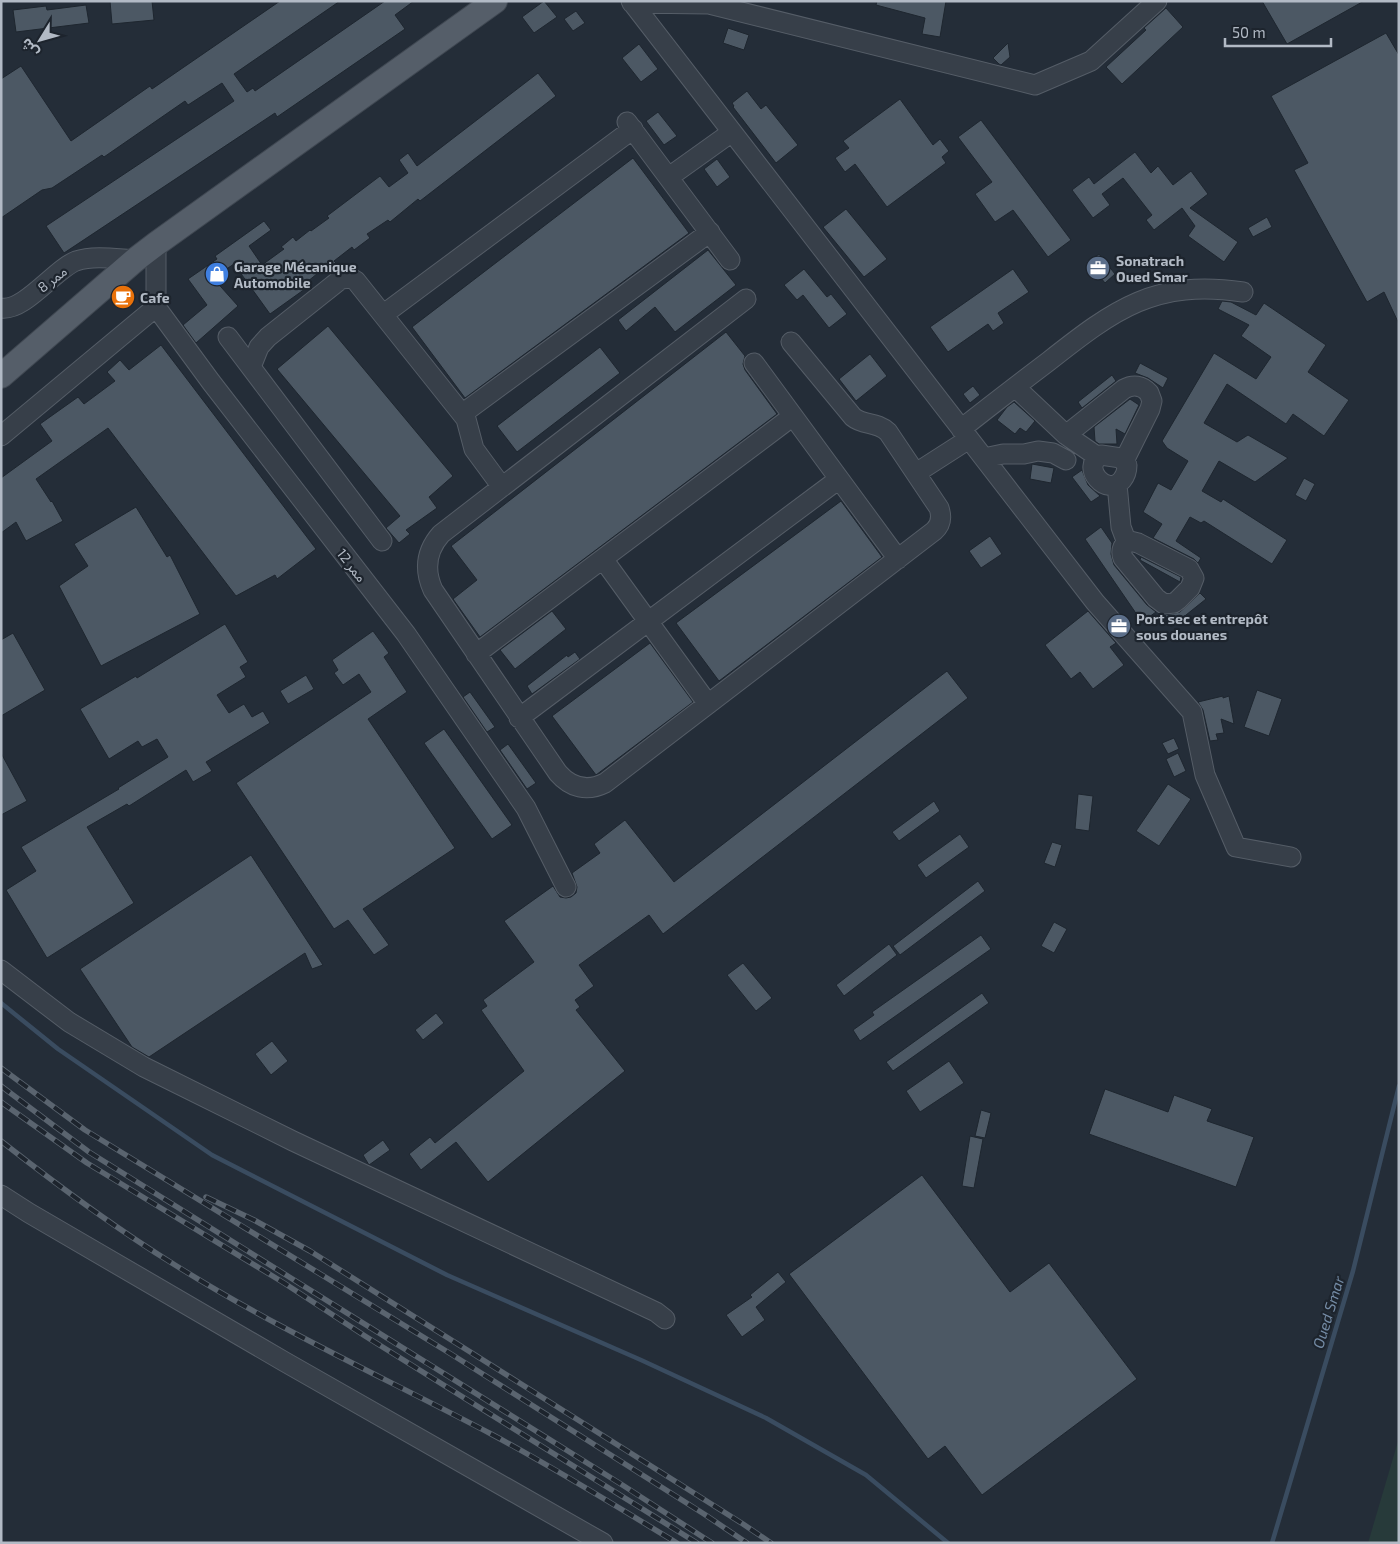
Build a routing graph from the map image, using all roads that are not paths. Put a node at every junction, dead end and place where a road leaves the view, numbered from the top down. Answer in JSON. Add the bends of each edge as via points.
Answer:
{"nodes":[{"id":1,"x":495,"y":1,"type":"edge"},
{"id":2,"x":1157,"y":1,"type":"edge"},
{"id":3,"x":632,"y":2,"type":"edge"},
{"id":4,"x":732,"y":132,"type":"junction"},
{"id":5,"x":668,"y":177,"type":"junction"},
{"id":6,"x":710,"y":232,"type":"junction"},
{"id":7,"x":156,"y":244,"type":"junction"},
{"id":8,"x":135,"y":260,"type":"junction"},
{"id":9,"x":730,"y":260,"type":"dead end"},
{"id":10,"x":1243,"y":292,"type":"dead end"},
{"id":11,"x":746,"y":299,"type":"dead end"},
{"id":12,"x":156,"y":307,"type":"junction"},
{"id":13,"x":1,"y":308,"type":"edge"},
{"id":14,"x":384,"y":314,"type":"junction"},
{"id":15,"x":228,"y":337,"type":"dead end"},
{"id":16,"x":791,"y":342,"type":"dead end"},
{"id":17,"x":754,"y":363,"type":"dead end"},
{"id":18,"x":250,"y":367,"type":"junction"},
{"id":19,"x":1,"y":376,"type":"edge"},
{"id":20,"x":1015,"y":387,"type":"junction"},
{"id":21,"x":462,"y":414,"type":"junction"},
{"id":22,"x":793,"y":416,"type":"junction"},
{"id":23,"x":965,"y":434,"type":"junction"},
{"id":24,"x":1066,"y":435,"type":"junction"},
{"id":25,"x":1,"y":436,"type":"edge"},
{"id":26,"x":984,"y":458,"type":"junction"},
{"id":27,"x":1095,"y":460,"type":"junction"},
{"id":28,"x":1124,"y":461,"type":"junction"},
{"id":29,"x":916,"y":474,"type":"junction"},
{"id":30,"x":839,"y":479,"type":"junction"},
{"id":31,"x":1117,"y":484,"type":"junction"},
{"id":32,"x":502,"y":487,"type":"junction"},
{"id":33,"x":382,"y":541,"type":"dead end"},
{"id":34,"x":1127,"y":543,"type":"dead end"},
{"id":35,"x":602,"y":559,"type":"junction"},
{"id":36,"x":898,"y":559,"type":"junction"},
{"id":37,"x":649,"y":621,"type":"junction"},
{"id":38,"x":476,"y":654,"type":"junction"},
{"id":39,"x":708,"y":704,"type":"junction"},
{"id":40,"x":520,"y":718,"type":"junction"},
{"id":41,"x":1291,"y":857,"type":"dead end"},
{"id":42,"x":566,"y":887,"type":"dead end"},
{"id":43,"x":1,"y":970,"type":"edge"},
{"id":44,"x":1,"y":1195,"type":"edge"},
{"id":45,"x":665,"y":1319,"type":"dead end"},
{"id":46,"x":603,"y":1543,"type":"edge"}],
"edges":[{"from":1,"to":7,"type":"main road"},
{"from":2,"to":3,"type":"street","via":[[1090,61],[1035,85],[709,4]]},
{"from":3,"to":4,"type":"street"},
{"from":4,"to":5,"type":"street"},
{"from":4,"to":23,"type":"street"},
{"from":5,"to":6,"type":"street"},
{"from":5,"to":14,"type":"street","via":[[630,126]]},
{"from":6,"to":9,"type":"street"},
{"from":6,"to":21,"type":"street"},
{"from":7,"to":8,"type":"main road"},
{"from":7,"to":12,"type":"street"},
{"from":8,"to":13,"type":"street","name":"ممر 8","via":[[101,258],[77,261],[25,300],[7,309]]},
{"from":8,"to":19,"type":"main road"},
{"from":10,"to":20,"type":"street","via":[[1191,289],[1140,301],[1094,326]]},
{"from":11,"to":32,"type":"street"},
{"from":12,"to":25,"type":"street"},
{"from":12,"to":42,"type":"street","name":"ممر 12","via":[[406,634],[526,808]]},
{"from":14,"to":18,"type":"street","via":[[356,280],[346,278],[265,340]]},
{"from":14,"to":21,"type":"street"},
{"from":15,"to":18,"type":"street"},
{"from":16,"to":29,"type":"street","via":[[853,417],[888,432]]},
{"from":17,"to":22,"type":"street"},
{"from":18,"to":33,"type":"street"},
{"from":20,"to":23,"type":"street"},
{"from":20,"to":24,"type":"street"},
{"from":21,"to":32,"type":"street","via":[[474,449]]},
{"from":22,"to":30,"type":"street"},
{"from":22,"to":35,"type":"street"},
{"from":23,"to":26,"type":"street"},
{"from":23,"to":29,"type":"street"},
{"from":24,"to":27,"type":"street"},
{"from":24,"to":28,"type":"street","via":[[1124,389],[1141,387],[1149,393],[1152,405]]},
{"from":26,"to":27,"type":"street","via":[[1024,454],[1048,463]]},
{"from":26,"to":41,"type":"street","via":[[1095,602],[1192,712],[1205,775],[1236,846]]},
{"from":27,"to":28,"type":"street","via":[[1105,454]]},
{"from":27,"to":31,"type":"street","via":[[1095,476],[1107,485]]},
{"from":28,"to":31,"type":"street","via":[[1126,473]]},
{"from":29,"to":36,"type":"street","via":[[939,508],[941,518],[937,528]]},
{"from":30,"to":36,"type":"street"},
{"from":30,"to":37,"type":"street"},
{"from":31,"to":34,"type":"street","via":[[1121,527]]},
{"from":32,"to":38,"type":"street","via":[[441,534],[431,548],[427,565],[433,590]]},
{"from":35,"to":37,"type":"street"},
{"from":35,"to":38,"type":"street"},
{"from":36,"to":39,"type":"street"},
{"from":37,"to":39,"type":"street"},
{"from":37,"to":40,"type":"street"},
{"from":38,"to":40,"type":"street"},
{"from":39,"to":40,"type":"street","via":[[605,783],[591,788],[576,787],[562,779]]},
{"from":43,"to":45,"type":"street","via":[[70,1022],[144,1067]]},
{"from":44,"to":46,"type":"street"}]}
